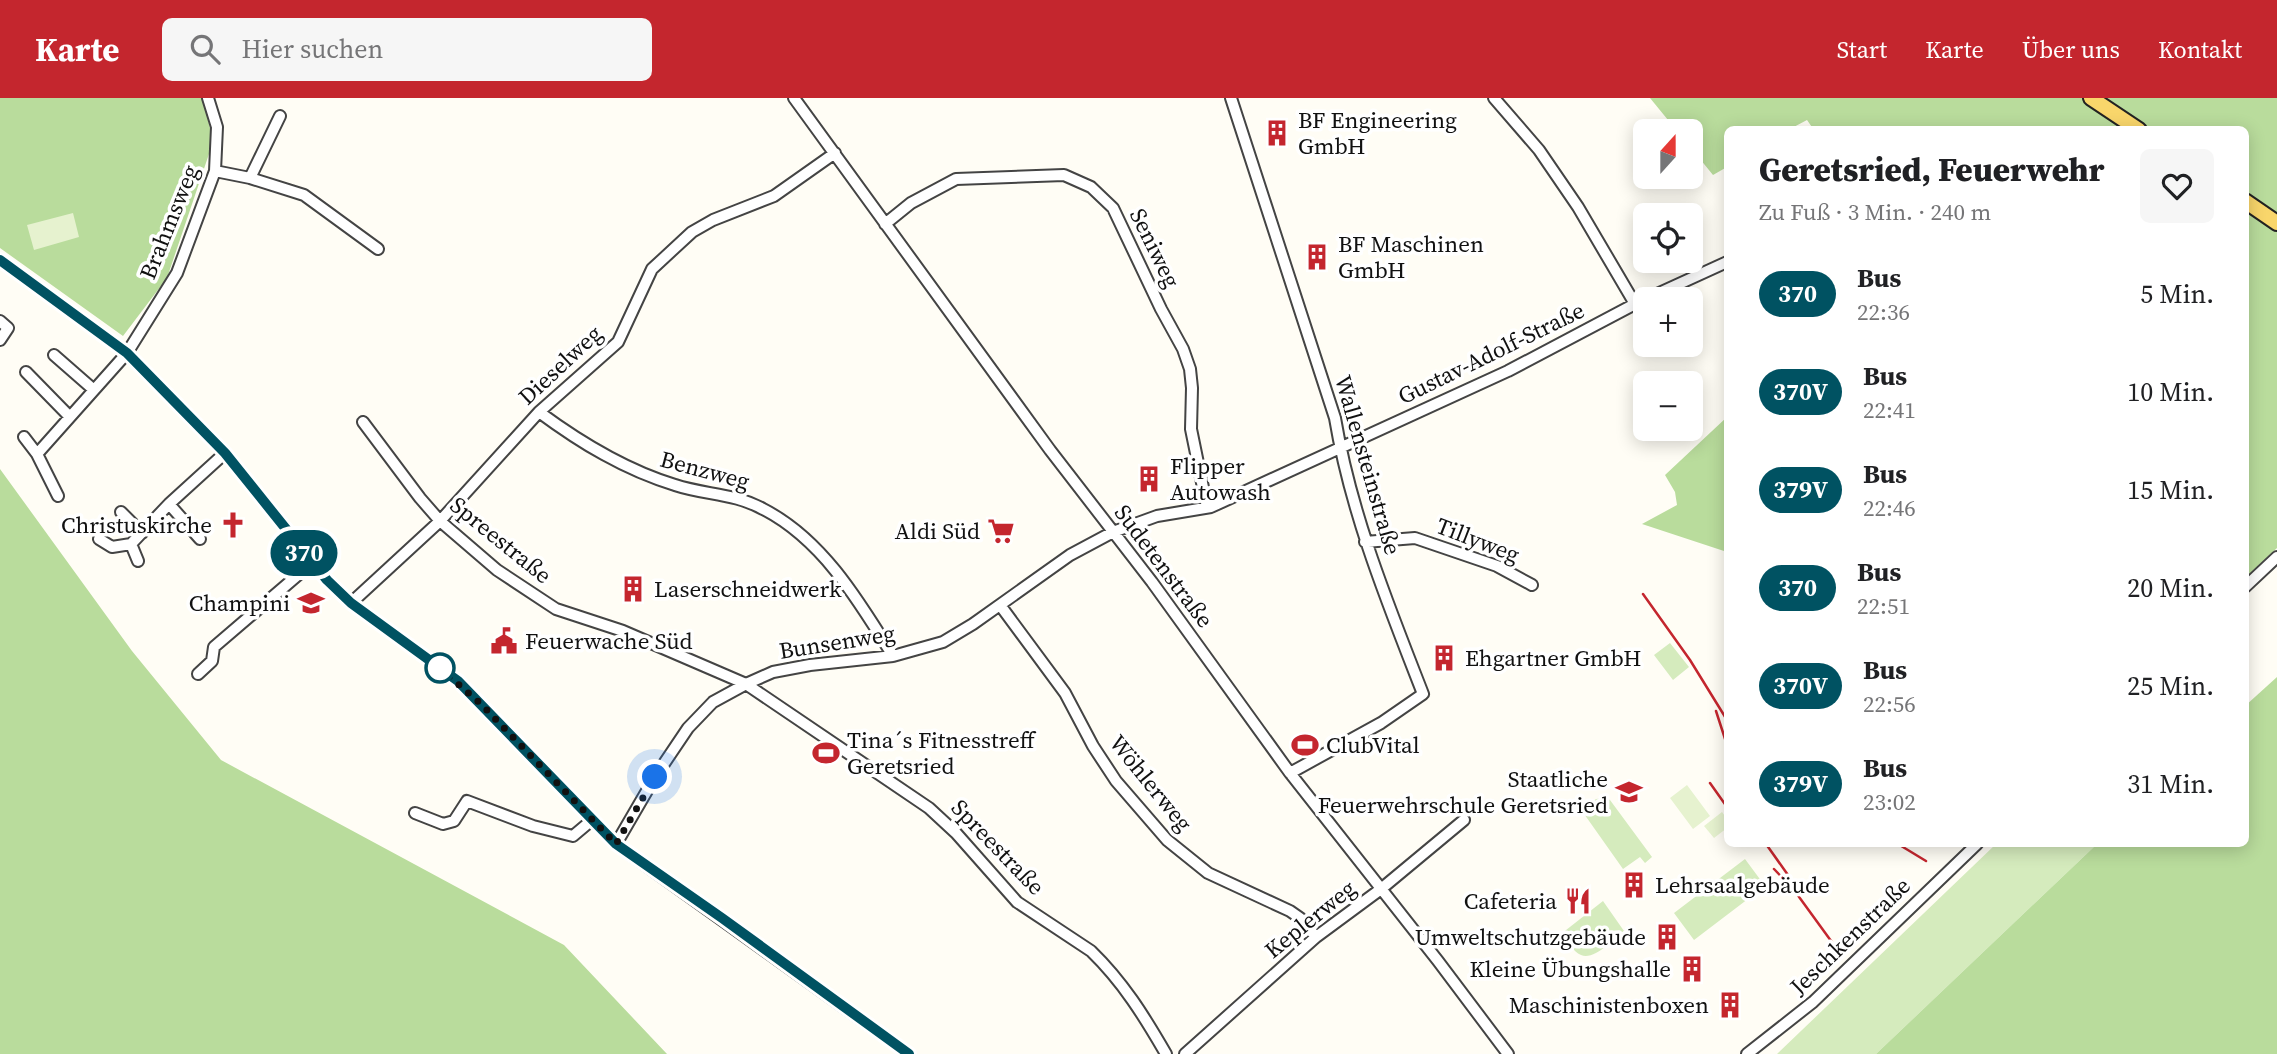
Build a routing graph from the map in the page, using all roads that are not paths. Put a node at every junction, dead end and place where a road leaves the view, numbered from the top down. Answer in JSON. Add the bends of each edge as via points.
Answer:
{"nodes":[{"id":1,"x":208,"y":98,"type":"edge"},
{"id":2,"x":794,"y":98,"type":"edge"},
{"id":3,"x":1231,"y":98,"type":"edge"},
{"id":4,"x":1494,"y":98,"type":"edge"},
{"id":5,"x":2091,"y":98,"type":"edge"},
{"id":6,"x":280,"y":116,"type":"dead end"},
{"id":7,"x":2133,"y":126,"type":"edge"},
{"id":8,"x":835,"y":153,"type":"junction"},
{"id":9,"x":215,"y":171,"type":"junction"},
{"id":10,"x":250,"y":177,"type":"junction"},
{"id":11,"x":2249,"y":204,"type":"edge"},
{"id":12,"x":2277,"y":223,"type":"edge"},
{"id":13,"x":885,"y":224,"type":"junction"},
{"id":14,"x":378,"y":249,"type":"dead end"},
{"id":15,"x":1,"y":262,"type":"edge"},
{"id":16,"x":1724,"y":263,"type":"edge"},
{"id":17,"x":1672,"y":287,"type":"edge"},
{"id":18,"x":1633,"y":302,"type":"edge"},
{"id":19,"x":1633,"y":305,"type":"edge"},
{"id":20,"x":0,"y":321,"type":"edge"},
{"id":21,"x":0,"y":340,"type":"edge"},
{"id":22,"x":127,"y":353,"type":"junction"},
{"id":23,"x":54,"y":355,"type":"dead end"},
{"id":24,"x":26,"y":372,"type":"dead end"},
{"id":25,"x":94,"y":390,"type":"junction"},
{"id":26,"x":539,"y":412,"type":"junction"},
{"id":27,"x":69,"y":415,"type":"junction"},
{"id":28,"x":363,"y":422,"type":"dead end"},
{"id":29,"x":24,"y":437,"type":"dead end"},
{"id":30,"x":1340,"y":449,"type":"junction"},
{"id":31,"x":225,"y":453,"type":"junction"},
{"id":32,"x":37,"y":454,"type":"junction"},
{"id":33,"x":58,"y":496,"type":"dead end"},
{"id":34,"x":169,"y":504,"type":"junction"},
{"id":35,"x":1207,"y":507,"type":"junction"},
{"id":36,"x":121,"y":512,"type":"dead end"},
{"id":37,"x":440,"y":520,"type":"junction"},
{"id":38,"x":1113,"y":532,"type":"junction"},
{"id":39,"x":142,"y":533,"type":"junction"},
{"id":40,"x":99,"y":539,"type":"dead end"},
{"id":41,"x":200,"y":539,"type":"dead end"},
{"id":42,"x":1365,"y":542,"type":"junction"},
{"id":43,"x":131,"y":544,"type":"junction"},
{"id":44,"x":2277,"y":557,"type":"edge"},
{"id":45,"x":138,"y":561,"type":"dead end"},
{"id":46,"x":312,"y":563,"type":"junction"},
{"id":47,"x":2249,"y":583,"type":"edge"},
{"id":48,"x":1532,"y":585,"type":"dead end"},
{"id":49,"x":351,"y":603,"type":"junction"},
{"id":50,"x":1000,"y":604,"type":"junction"},
{"id":51,"x":893,"y":656,"type":"junction"},
{"id":52,"x":198,"y":674,"type":"dead end"},
{"id":53,"x":746,"y":684,"type":"junction"},
{"id":54,"x":1290,"y":773,"type":"junction"},
{"id":55,"x":415,"y":813,"type":"dead end"},
{"id":56,"x":592,"y":820,"type":"junction"},
{"id":57,"x":1464,"y":820,"type":"dead end"},
{"id":58,"x":616,"y":844,"type":"junction"},
{"id":59,"x":1974,"y":847,"type":"edge"},
{"id":60,"x":1381,"y":889,"type":"junction"},
{"id":61,"x":1316,"y":937,"type":"junction"},
{"id":62,"x":909,"y":1054,"type":"edge"},
{"id":63,"x":1166,"y":1054,"type":"edge"},
{"id":64,"x":1185,"y":1054,"type":"edge"},
{"id":65,"x":1508,"y":1054,"type":"edge"},
{"id":66,"x":1747,"y":1054,"type":"edge"}],
"edges":[{"from":1,"to":9,"type":"street","name":"Brahmsweg","via":[[218,127]]},
{"from":2,"to":8,"type":"street","name":"Sudetenstraße"},
{"from":3,"to":30,"type":"street","name":"Wallensteinstraße","via":[[1335,418]]},
{"from":4,"to":18,"type":"street","via":[[1539,150],[1578,207]]},
{"from":5,"to":7,"type":"main road"},
{"from":6,"to":10,"type":"street"},
{"from":8,"to":13,"type":"street","name":"Sudetenstraße"},
{"from":8,"to":26,"type":"street","name":"Dieselweg","via":[[774,196],[692,232],[652,269],[618,342]]},
{"from":9,"to":10,"type":"street"},
{"from":9,"to":22,"type":"street","name":"Brahmsweg","via":[[177,273]]},
{"from":10,"to":14,"type":"street","via":[[304,195]]},
{"from":11,"to":12,"type":"main road"},
{"from":13,"to":35,"type":"street","name":"Seniweg","via":[[911,203],[956,179],[1064,175],[1091,187],[1113,208],[1183,349],[1192,388],[1191,429]]},
{"from":13,"to":38,"type":"street","name":"Sudetenstraße"},
{"from":15,"to":22,"type":"street"},
{"from":16,"to":17,"type":"street","name":"Gustav-Adolf-Straße"},
{"from":19,"to":30,"type":"street","name":"Gustav-Adolf-Straße","via":[[1508,371]]},
{"from":20,"to":21,"type":"street","via":[[8,328]]},
{"from":22,"to":25,"type":"street"},
{"from":22,"to":31,"type":"street"},
{"from":23,"to":25,"type":"street"},
{"from":24,"to":27,"type":"street"},
{"from":25,"to":27,"type":"street"},
{"from":26,"to":37,"type":"street","name":"Dieselweg"},
{"from":26,"to":51,"type":"street","name":"Benzweg","via":[[633,471],[729,495],[763,509],[804,536],[858,600]]},
{"from":27,"to":32,"type":"street"},
{"from":28,"to":37,"type":"street","name":"Spreestraße"},
{"from":29,"to":32,"type":"street"},
{"from":30,"to":35,"type":"street","name":"Gustav-Adolf-Straße"},
{"from":30,"to":42,"type":"street","name":"Wallensteinstraße"},
{"from":31,"to":34,"type":"street"},
{"from":31,"to":46,"type":"street"},
{"from":32,"to":33,"type":"street"},
{"from":34,"to":39,"type":"street"},
{"from":34,"to":41,"type":"street"},
{"from":35,"to":38,"type":"street","name":"Gustav-Adolf-Straße","via":[[1157,516]]},
{"from":36,"to":39,"type":"street"},
{"from":37,"to":49,"type":"street","name":"Dieselweg"},
{"from":37,"to":53,"type":"street","name":"Spreestraße","via":[[497,570],[556,609],[623,631]]},
{"from":38,"to":50,"type":"street","name":"Bunsenweg","via":[[1070,555]]},
{"from":38,"to":54,"type":"street","name":"Sudetenstraße"},
{"from":39,"to":43,"type":"street"},
{"from":40,"to":43,"type":"street","via":[[112,547]]},
{"from":42,"to":48,"type":"street","name":"Tillyweg","via":[[1415,538],[1497,566]]},
{"from":42,"to":54,"type":"street","name":"Wallensteinstraße","via":[[1423,694]]},
{"from":43,"to":45,"type":"street"},
{"from":44,"to":47,"type":"street"},
{"from":46,"to":49,"type":"street"},
{"from":46,"to":52,"type":"street","via":[[214,647],[212,660]]},
{"from":49,"to":56,"type":"street","via":[[458,681]]},
{"from":50,"to":51,"type":"street","name":"Bunsenweg","via":[[950,638]]},
{"from":50,"to":61,"type":"street","name":"Wöhlerweg","via":[[1065,693],[1110,772],[1167,840],[1208,873],[1290,911]]},
{"from":51,"to":53,"type":"street","name":"Bunsenweg","via":[[810,665]]},
{"from":53,"to":58,"type":"street","name":"Bunsenweg","via":[[713,702],[688,728]]},
{"from":53,"to":63,"type":"street","name":"Spreestraße","via":[[929,808],[1017,902],[1101,961],[1132,997]]},
{"from":54,"to":60,"type":"street","name":"Sudetenstraße"},
{"from":55,"to":56,"type":"street","via":[[443,824],[454,821],[467,801],[573,836]]},
{"from":56,"to":58,"type":"street"},
{"from":57,"to":60,"type":"street","name":"Keplerweg"},
{"from":58,"to":62,"type":"street"},
{"from":59,"to":66,"type":"street","name":"Jeschkenstraße","via":[[1813,1002]]},
{"from":60,"to":61,"type":"street","name":"Keplerweg"},
{"from":60,"to":65,"type":"street","name":"Sudetenstraße"},
{"from":61,"to":64,"type":"street","name":"Keplerweg"}]}
